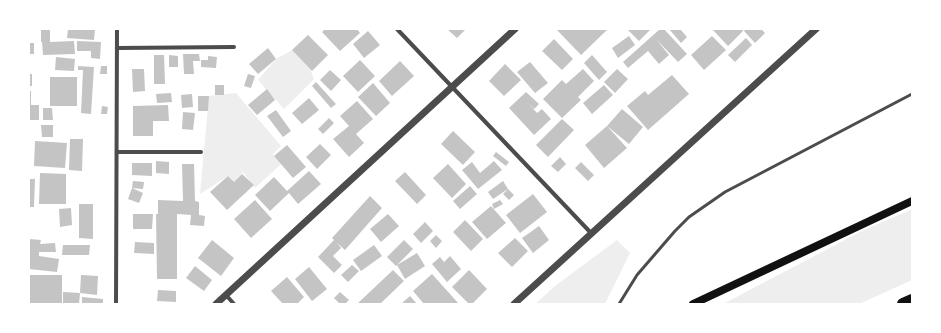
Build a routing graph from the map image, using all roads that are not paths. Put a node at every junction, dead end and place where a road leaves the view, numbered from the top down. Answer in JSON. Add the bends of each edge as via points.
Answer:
{"nodes":[{"id":1,"x":118,"y":29,"type":"edge"},
{"id":2,"x":397,"y":29,"type":"edge"},
{"id":3,"x":515,"y":29,"type":"edge"},
{"id":4,"x":813,"y":30,"type":"edge"},
{"id":5,"x":234,"y":47,"type":"dead end"},
{"id":6,"x":117,"y":48,"type":"junction"},
{"id":7,"x":452,"y":87,"type":"junction"},
{"id":8,"x":912,"y":94,"type":"edge"},
{"id":9,"x":117,"y":152,"type":"junction"},
{"id":10,"x":201,"y":152,"type":"dead end"},
{"id":11,"x":912,"y":201,"type":"edge"},
{"id":12,"x":591,"y":233,"type":"junction"},
{"id":13,"x":226,"y":295,"type":"junction"},
{"id":14,"x":912,"y":300,"type":"edge"},
{"id":15,"x":116,"y":304,"type":"edge"},
{"id":16,"x":216,"y":304,"type":"edge"},
{"id":17,"x":234,"y":304,"type":"edge"},
{"id":18,"x":514,"y":304,"type":"edge"},
{"id":19,"x":619,"y":304,"type":"edge"},
{"id":20,"x":693,"y":304,"type":"edge"},
{"id":21,"x":903,"y":304,"type":"edge"}],
"edges":[{"from":1,"to":6,"type":"street"},
{"from":2,"to":7,"type":"street"},
{"from":3,"to":7,"type":"street"},
{"from":4,"to":12,"type":"street"},
{"from":5,"to":6,"type":"street"},
{"from":6,"to":9,"type":"street"},
{"from":7,"to":12,"type":"street"},
{"from":7,"to":13,"type":"street"},
{"from":8,"to":19,"type":"lane","via":[[725,192],[689,217],[637,275]]},
{"from":9,"to":10,"type":"street"},
{"from":9,"to":15,"type":"street"},
{"from":11,"to":20,"type":"main road"},
{"from":12,"to":18,"type":"street"},
{"from":13,"to":16,"type":"street"},
{"from":13,"to":17,"type":"street"},
{"from":14,"to":21,"type":"highway"}]}
